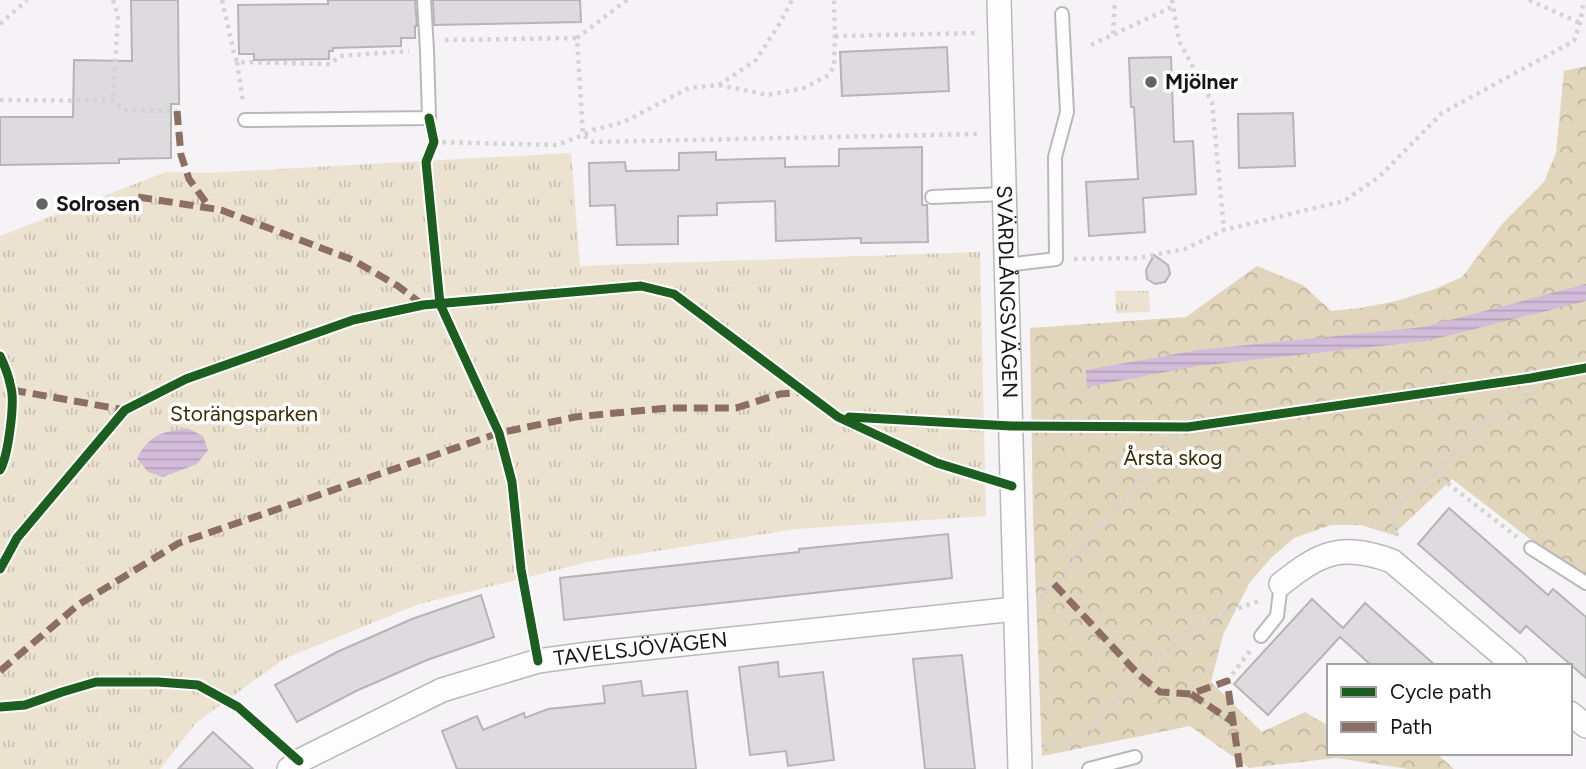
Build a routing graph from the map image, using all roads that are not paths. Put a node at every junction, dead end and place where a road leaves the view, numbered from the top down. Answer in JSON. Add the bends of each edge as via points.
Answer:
{"nodes":[{"id":1,"x":424,"y":0,"type":"edge"},
{"id":2,"x":999,"y":0,"type":"edge"},
{"id":3,"x":1062,"y":14,"type":"dead end"},
{"id":4,"x":245,"y":120,"type":"road end"},
{"id":5,"x":1004,"y":194,"type":"junction"},
{"id":6,"x":932,"y":197,"type":"dead end"},
{"id":7,"x":1006,"y":265,"type":"junction"},
{"id":8,"x":1531,"y":548,"type":"road end"},
{"id":9,"x":1586,"y":583,"type":"edge"},
{"id":10,"x":1281,"y":584,"type":"joint"},
{"id":11,"x":1015,"y":609,"type":"junction"},
{"id":12,"x":1261,"y":636,"type":"road end"},
{"id":13,"x":1513,"y":664,"type":"edge"},
{"id":14,"x":1572,"y":715,"type":"edge"},
{"id":15,"x":1586,"y":726,"type":"edge"},
{"id":16,"x":1135,"y":757,"type":"dead end"},
{"id":17,"x":1020,"y":761,"type":"edge"},
{"id":18,"x":289,"y":769,"type":"edge"},
{"id":19,"x":1089,"y":769,"type":"edge"}],
"edges":[{"from":1,"to":4,"type":"lane","via":[[429,118]]},
{"from":2,"to":5,"type":"street","name":"SVÄRDLÅNGSVÄGEN"},
{"from":3,"to":7,"type":"lane","via":[[1067,112],[1055,157],[1056,259]]},
{"from":5,"to":6,"type":"lane"},
{"from":5,"to":7,"type":"street","name":"SVÄRDLÅNGSVÄGEN"},
{"from":7,"to":11,"type":"street","name":"SVÄRDLÅNGSVÄGEN"},
{"from":8,"to":9,"type":"lane"},
{"from":10,"to":12,"type":"lane","via":[[1277,616]]},
{"from":10,"to":13,"type":"street","via":[[1328,554],[1381,557],[1392,561]]},
{"from":11,"to":17,"type":"street","name":"SVÄRDLÅNGSVÄGEN"},
{"from":11,"to":18,"type":"street","name":"TAVELSJÖVÄGEN","via":[[538,662],[442,690]]},
{"from":14,"to":15,"type":"street"},
{"from":16,"to":19,"type":"lane"}]}
